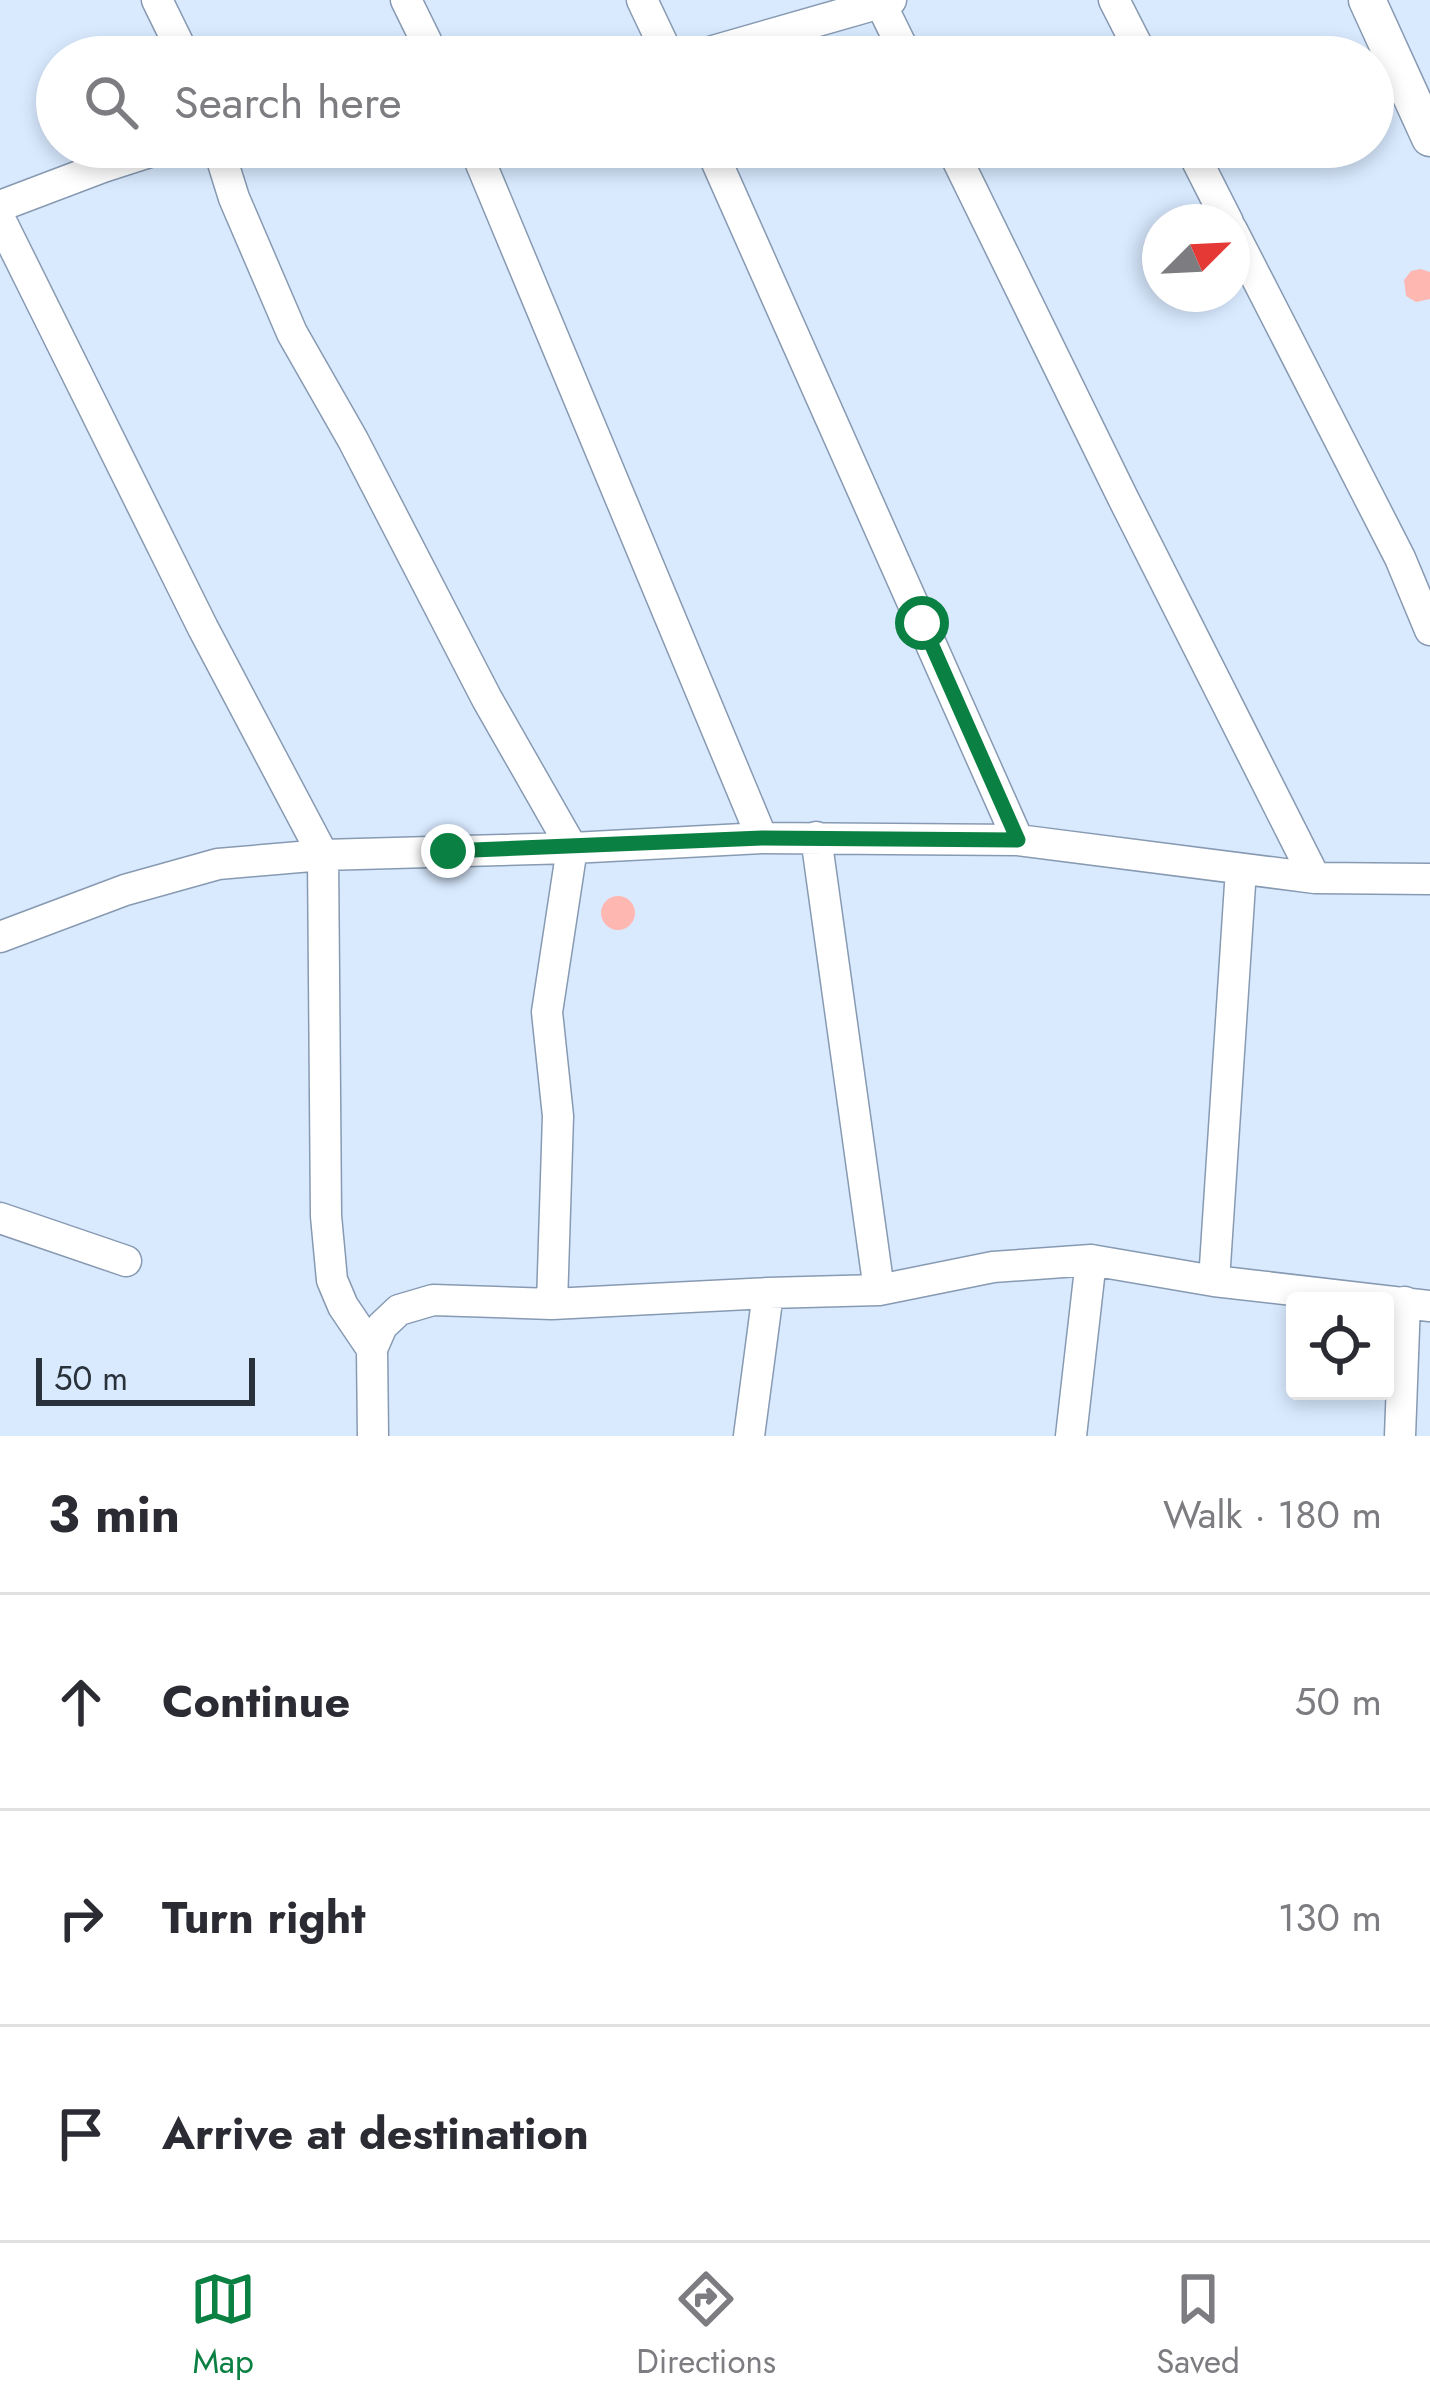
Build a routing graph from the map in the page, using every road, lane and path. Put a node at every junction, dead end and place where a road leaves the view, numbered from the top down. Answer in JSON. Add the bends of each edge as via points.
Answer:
{"nodes":[{"id":1,"x":157,"y":0,"type":"edge"},
{"id":2,"x":406,"y":0,"type":"edge"},
{"id":3,"x":642,"y":0,"type":"edge"},
{"id":4,"x":1114,"y":0,"type":"edge"},
{"id":5,"x":1367,"y":0,"type":"edge"},
{"id":6,"x":884,"y":1,"type":"edge"},
{"id":7,"x":175,"y":36,"type":"edge"},
{"id":8,"x":424,"y":36,"type":"edge"},
{"id":9,"x":659,"y":36,"type":"edge"},
{"id":10,"x":764,"y":36,"type":"edge"},
{"id":11,"x":898,"y":36,"type":"edge"},
{"id":12,"x":1133,"y":36,"type":"edge"},
{"id":13,"x":1383,"y":36,"type":"edge"},
{"id":14,"x":1394,"y":59,"type":"edge"},
{"id":15,"x":1430,"y":138,"type":"edge"},
{"id":16,"x":99,"y":168,"type":"edge"},
{"id":17,"x":225,"y":168,"type":"edge"},
{"id":18,"x":483,"y":168,"type":"edge"},
{"id":19,"x":719,"y":168,"type":"edge"},
{"id":20,"x":961,"y":168,"type":"edge"},
{"id":21,"x":1201,"y":168,"type":"edge"},
{"id":22,"x":1219,"y":204,"type":"edge"},
{"id":23,"x":0,"y":206,"type":"edge"},
{"id":24,"x":0,"y":219,"type":"edge"},
{"id":25,"x":1250,"y":265,"type":"edge"},
{"id":26,"x":1430,"y":630,"type":"edge"},
{"id":27,"x":816,"y":837,"type":"junction"},
{"id":28,"x":762,"y":838,"type":"junction"},
{"id":29,"x":1018,"y":840,"type":"junction"},
{"id":30,"x":572,"y":848,"type":"junction"},
{"id":31,"x":322,"y":855,"type":"junction"},
{"id":32,"x":1241,"y":869,"type":"junction"},
{"id":33,"x":1315,"y":878,"type":"junction"},
{"id":34,"x":1430,"y":879,"type":"edge"},
{"id":35,"x":0,"y":937,"type":"edge"},
{"id":36,"x":0,"y":1219,"type":"edge"},
{"id":37,"x":1091,"y":1260,"type":"junction"},
{"id":38,"x":126,"y":1261,"type":"dead end"},
{"id":39,"x":1214,"y":1282,"type":"junction"},
{"id":40,"x":879,"y":1290,"type":"junction"},
{"id":41,"x":768,"y":1292,"type":"junction"},
{"id":42,"x":552,"y":1304,"type":"junction"},
{"id":43,"x":1418,"y":1304,"type":"edge"},
{"id":44,"x":372,"y":1349,"type":"junction"},
{"id":45,"x":373,"y":1436,"type":"edge"},
{"id":46,"x":749,"y":1436,"type":"edge"},
{"id":47,"x":1071,"y":1436,"type":"edge"},
{"id":48,"x":1400,"y":1436,"type":"edge"}],
"edges":[{"from":1,"to":7,"type":"street"},
{"from":2,"to":8,"type":"street"},
{"from":3,"to":9,"type":"street"},
{"from":4,"to":12,"type":"street"},
{"from":5,"to":13,"type":"street"},
{"from":6,"to":10,"type":"street"},
{"from":6,"to":11,"type":"street"},
{"from":14,"to":15,"type":"street"},
{"from":16,"to":23,"type":"street"},
{"from":17,"to":30,"type":"street","via":[[292,334]]},
{"from":18,"to":28,"type":"street"},
{"from":19,"to":29,"type":"street"},
{"from":20,"to":33,"type":"street"},
{"from":21,"to":22,"type":"street"},
{"from":24,"to":31,"type":"street"},
{"from":25,"to":26,"type":"street"},
{"from":27,"to":28,"type":"street"},
{"from":27,"to":29,"type":"street"},
{"from":27,"to":40,"type":"street"},
{"from":28,"to":30,"type":"street"},
{"from":29,"to":32,"type":"street"},
{"from":30,"to":31,"type":"street"},
{"from":30,"to":42,"type":"street","via":[[547,1012],[558,1116]]},
{"from":31,"to":35,"type":"street","via":[[218,864]]},
{"from":31,"to":44,"type":"street","via":[[332,1280]]},
{"from":32,"to":33,"type":"street"},
{"from":32,"to":39,"type":"street"},
{"from":33,"to":34,"type":"street"},
{"from":36,"to":38,"type":"street"},
{"from":37,"to":39,"type":"street"},
{"from":37,"to":40,"type":"street","via":[[993,1267]]},
{"from":37,"to":47,"type":"street"},
{"from":39,"to":43,"type":"street"},
{"from":40,"to":41,"type":"street"},
{"from":41,"to":42,"type":"street"},
{"from":41,"to":46,"type":"street"},
{"from":42,"to":44,"type":"street","via":[[433,1300],[399,1310]]},
{"from":43,"to":48,"type":"street"},
{"from":44,"to":45,"type":"street"}]}
